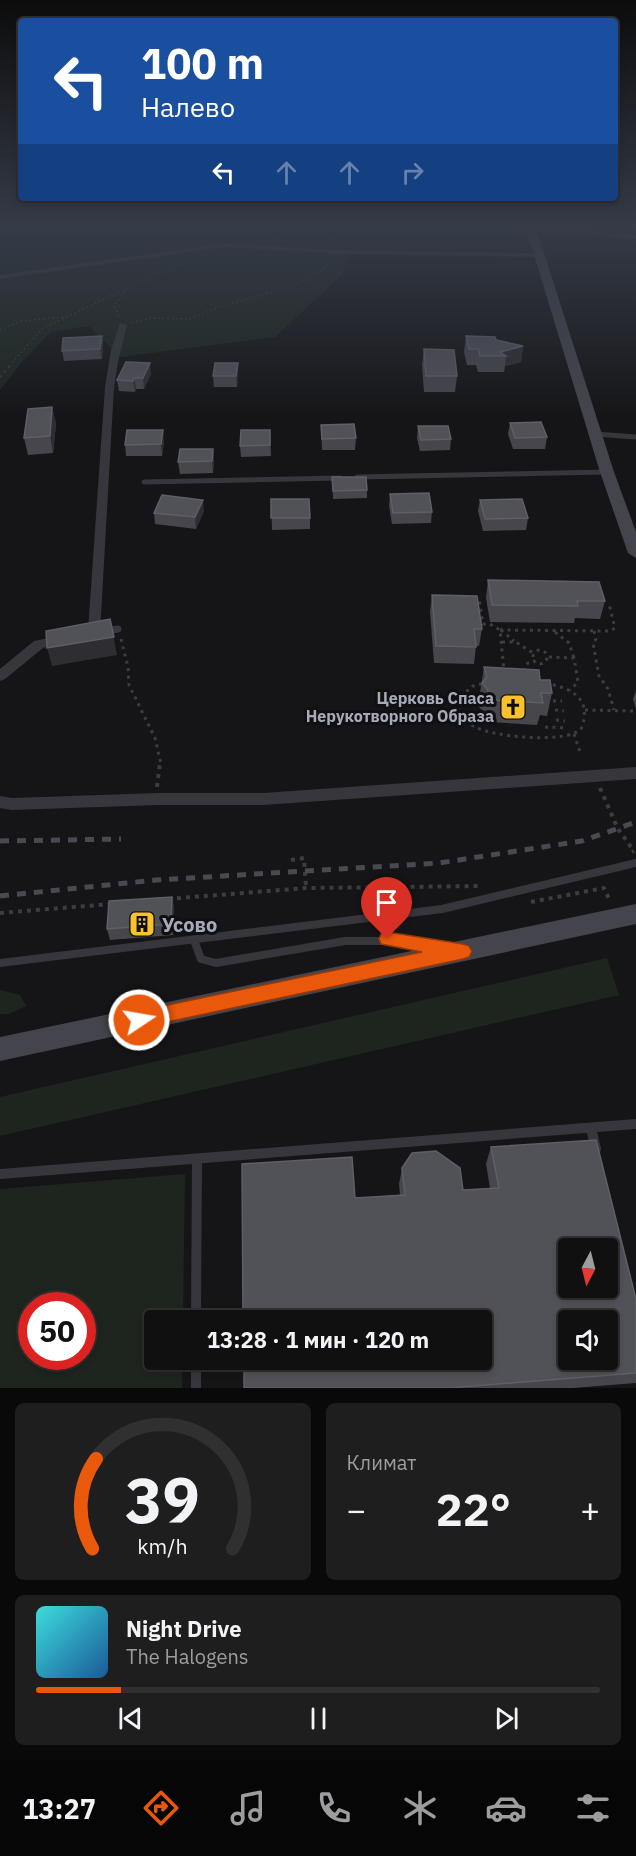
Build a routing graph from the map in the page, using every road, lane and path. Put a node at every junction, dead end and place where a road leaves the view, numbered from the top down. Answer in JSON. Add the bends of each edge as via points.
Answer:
{"nodes":[{"id":1,"x":125,"y":290,"type":"joint"},
{"id":2,"x":280,"y":290,"type":"edge"},
{"id":3,"x":551,"y":290,"type":"edge"},
{"id":4,"x":68,"y":316,"type":"junction"},
{"id":5,"x":123,"y":325,"type":"junction"},
{"id":6,"x":0,"y":330,"type":"edge"},
{"id":7,"x":0,"y":377,"type":"edge"},
{"id":8,"x":595,"y":434,"type":"junction"},
{"id":9,"x":636,"y":437,"type":"edge"},
{"id":10,"x":607,"y":472,"type":"junction"},
{"id":11,"x":144,"y":482,"type":"dead end"},
{"id":12,"x":636,"y":553,"type":"edge"},
{"id":13,"x":469,"y":599,"type":"edge"},
{"id":14,"x":609,"y":604,"type":"dead end"},
{"id":15,"x":118,"y":629,"type":"joint"},
{"id":16,"x":500,"y":630,"type":"junction"},
{"id":17,"x":553,"y":630,"type":"junction"},
{"id":18,"x":594,"y":631,"type":"junction"},
{"id":19,"x":94,"y":633,"type":"junction"},
{"id":20,"x":501,"y":642,"type":"junction"},
{"id":21,"x":516,"y":642,"type":"junction"},
{"id":22,"x":533,"y":652,"type":"junction"},
{"id":23,"x":549,"y":657,"type":"junction"},
{"id":24,"x":574,"y":658,"type":"junction"},
{"id":25,"x":534,"y":661,"type":"junction"},
{"id":26,"x":0,"y":676,"type":"edge"},
{"id":27,"x":506,"y":682,"type":"junction"},
{"id":28,"x":525,"y":682,"type":"junction"},
{"id":29,"x":569,"y":690,"type":"junction"},
{"id":30,"x":553,"y":701,"type":"edge"},
{"id":31,"x":562,"y":701,"type":"dead end"},
{"id":32,"x":555,"y":710,"type":"dead end"},
{"id":33,"x":614,"y":710,"type":"junction"},
{"id":34,"x":564,"y":711,"type":"dead end"},
{"id":35,"x":585,"y":711,"type":"junction"},
{"id":36,"x":636,"y":711,"type":"edge"},
{"id":37,"x":556,"y":720,"type":"dead end"},
{"id":38,"x":565,"y":721,"type":"dead end"},
{"id":39,"x":544,"y":727,"type":"dead end"},
{"id":40,"x":567,"y":728,"type":"dead end"},
{"id":41,"x":574,"y":734,"type":"junction"},
{"id":42,"x":580,"y":752,"type":"dead end"},
{"id":43,"x":636,"y":773,"type":"edge"},
{"id":44,"x":595,"y":777,"type":"junction"},
{"id":45,"x":155,"y":799,"type":"junction"},
{"id":46,"x":0,"y":802,"type":"edge"},
{"id":47,"x":634,"y":851,"type":"dead end"},
{"id":48,"x":291,"y":860,"type":"dead end"},
{"id":49,"x":636,"y":863,"type":"edge"},
{"id":50,"x":493,"y":885,"type":"dead end"},
{"id":51,"x":306,"y":888,"type":"junction"},
{"id":52,"x":165,"y":900,"type":"edge"},
{"id":53,"x":118,"y":903,"type":"edge"},
{"id":54,"x":0,"y":913,"type":"edge"},
{"id":55,"x":636,"y":914,"type":"edge"},
{"id":56,"x":194,"y":940,"type":"junction"},
{"id":57,"x":463,"y":951,"type":"junction"},
{"id":58,"x":0,"y":963,"type":"edge"},
{"id":59,"x":0,"y":1049,"type":"edge"},
{"id":60,"x":636,"y":1124,"type":"edge"},
{"id":61,"x":591,"y":1128,"type":"junction"},
{"id":62,"x":197,"y":1159,"type":"junction"},
{"id":63,"x":600,"y":1162,"type":"edge"},
{"id":64,"x":0,"y":1174,"type":"edge"},
{"id":65,"x":196,"y":1310,"type":"edge"},
{"id":66,"x":196,"y":1370,"type":"edge"},
{"id":67,"x":196,"y":1388,"type":"edge"}],
"edges":[{"from":1,"to":4,"type":"path"},
{"from":1,"to":5,"type":"path","via":[[114,306]]},
{"from":2,"to":5,"type":"path","via":[[190,319],[149,318]]},
{"from":3,"to":8,"type":"street"},
{"from":4,"to":6,"type":"path","via":[[21,321]]},
{"from":4,"to":7,"type":"path","via":[[43,328]]},
{"from":5,"to":19,"type":"street","via":[[113,356],[107,404]]},
{"from":8,"to":9,"type":"lane"},
{"from":8,"to":10,"type":"street"},
{"from":10,"to":11,"type":"lane"},
{"from":10,"to":12,"type":"street"},
{"from":13,"to":16,"type":"path","via":[[479,599],[483,624]]},
{"from":14,"to":18,"type":"path","via":[[615,628]]},
{"from":15,"to":19,"type":"lane"},
{"from":15,"to":45,"type":"path","via":[[129,686],[155,738],[161,766]]},
{"from":16,"to":17,"type":"path"},
{"from":16,"to":20,"type":"path"},
{"from":16,"to":21,"type":"path"},
{"from":17,"to":18,"type":"path"},
{"from":17,"to":24,"type":"path","via":[[569,642]]},
{"from":18,"to":33,"type":"path","via":[[599,676]]},
{"from":19,"to":26,"type":"street","via":[[39,644]]},
{"from":20,"to":21,"type":"path"},
{"from":20,"to":27,"type":"path"},
{"from":21,"to":22,"type":"path"},
{"from":22,"to":23,"type":"path","via":[[543,651]]},
{"from":22,"to":25,"type":"path"},
{"from":23,"to":24,"type":"path"},
{"from":23,"to":25,"type":"path","via":[[544,663]]},
{"from":24,"to":29,"type":"path","via":[[578,682]]},
{"from":25,"to":28,"type":"path","via":[[523,669]]},
{"from":27,"to":28,"type":"path"},
{"from":27,"to":41,"type":"path","via":[[480,682],[468,687],[460,695],[461,716],[482,732],[552,737]]},
{"from":28,"to":29,"type":"path","via":[[553,684]]},
{"from":29,"to":35,"type":"path"},
{"from":30,"to":31,"type":"path"},
{"from":32,"to":34,"type":"path"},
{"from":33,"to":35,"type":"path"},
{"from":33,"to":36,"type":"path"},
{"from":35,"to":41,"type":"path","via":[[580,731]]},
{"from":37,"to":38,"type":"path"},
{"from":39,"to":40,"type":"path"},
{"from":41,"to":42,"type":"path"},
{"from":43,"to":44,"type":"street"},
{"from":44,"to":45,"type":"street","via":[[263,799]]},
{"from":44,"to":47,"type":"path","via":[[618,829]]},
{"from":45,"to":46,"type":"street"},
{"from":48,"to":51,"type":"path","via":[[304,858]]},
{"from":49,"to":56,"type":"lane","via":[[442,909]]},
{"from":50,"to":51,"type":"path"},
{"from":51,"to":52,"type":"path"},
{"from":53,"to":54,"type":"path"},
{"from":55,"to":57,"type":"street"},
{"from":56,"to":57,"type":"lane","via":[[197,954],[207,962],[223,963],[370,938]]},
{"from":56,"to":58,"type":"lane"},
{"from":57,"to":59,"type":"street"},
{"from":60,"to":61,"type":"lane"},
{"from":61,"to":62,"type":"lane"},
{"from":61,"to":63,"type":"lane"},
{"from":62,"to":64,"type":"lane"},
{"from":62,"to":65,"type":"lane"},
{"from":66,"to":67,"type":"lane"}]}
